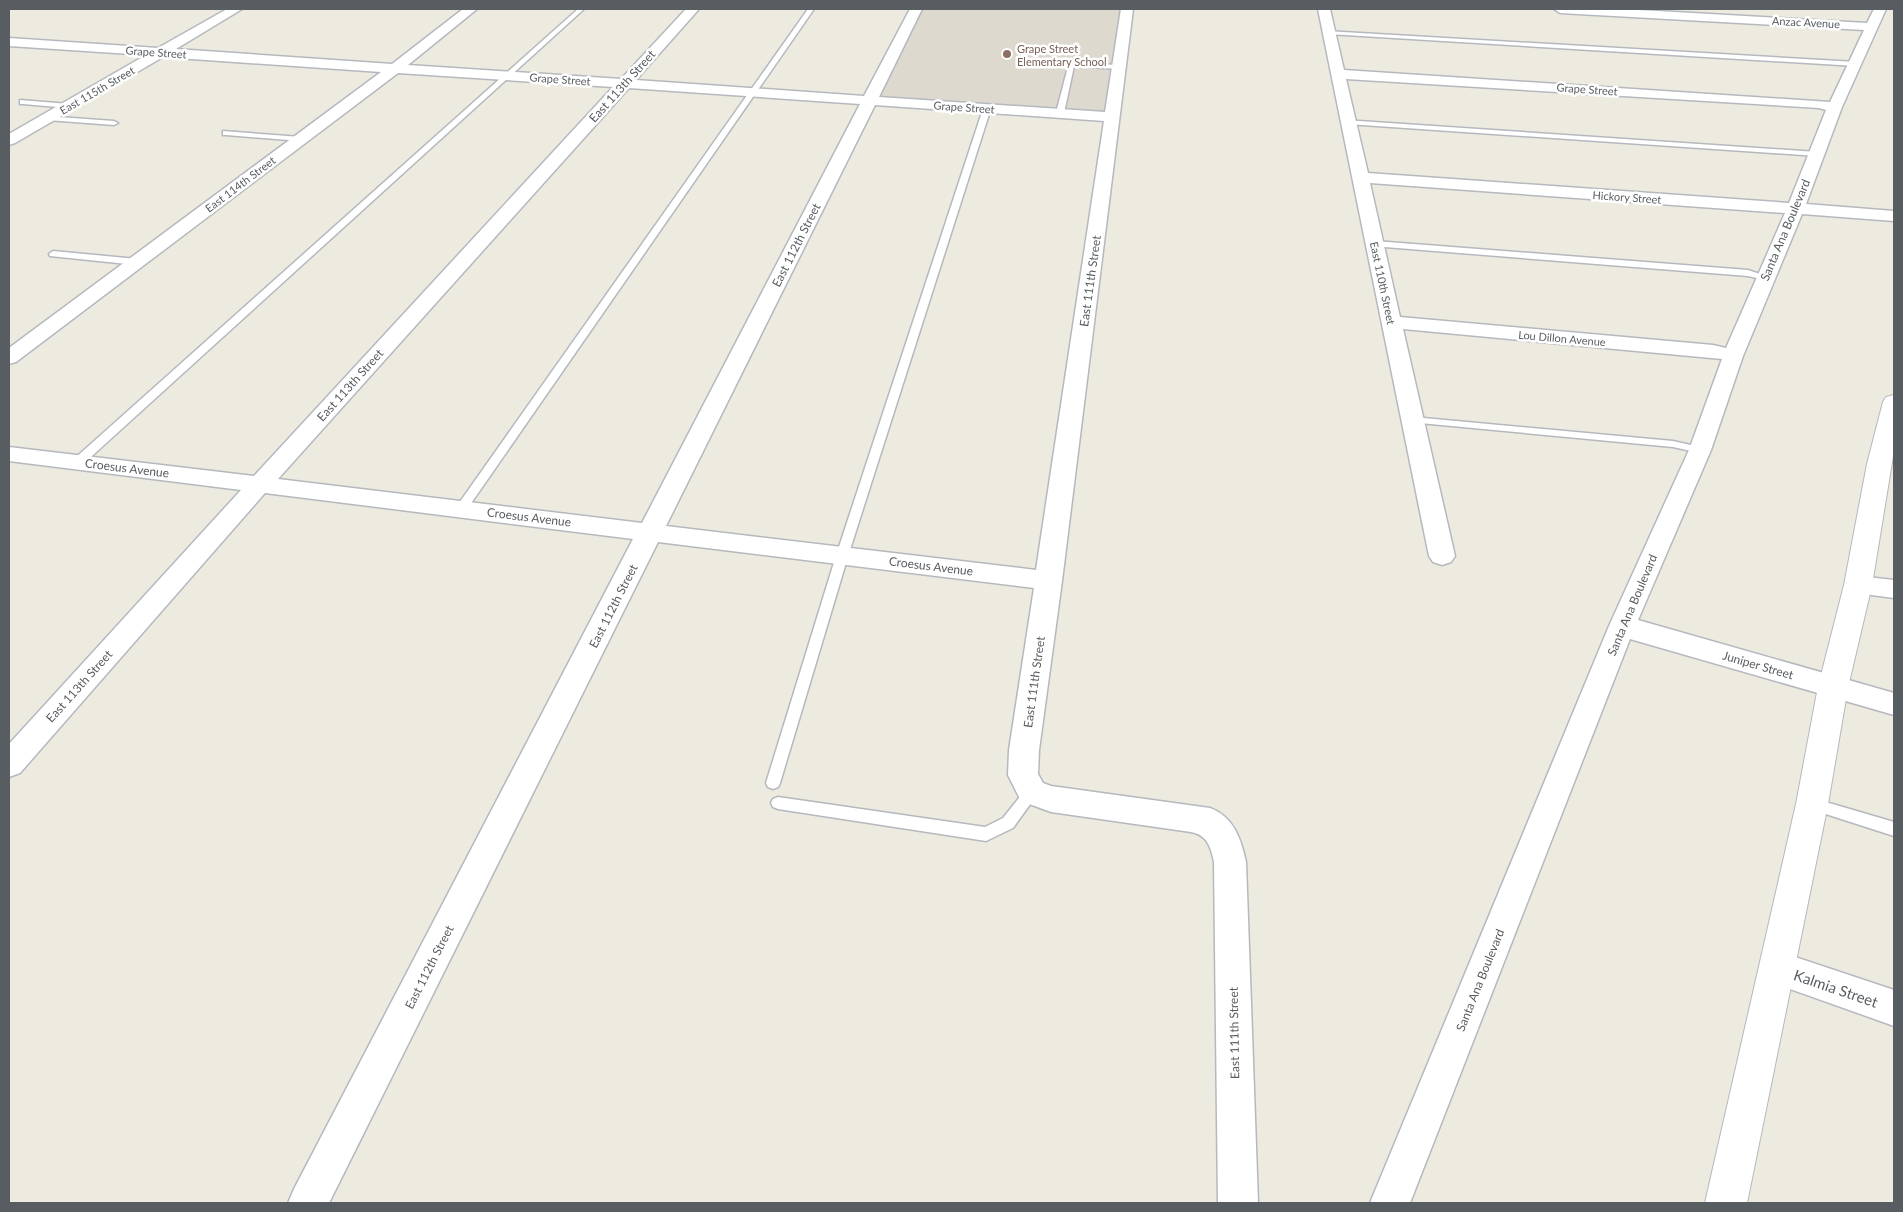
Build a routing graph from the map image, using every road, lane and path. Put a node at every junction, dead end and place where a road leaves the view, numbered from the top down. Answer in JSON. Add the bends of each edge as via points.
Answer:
{"nodes":[{"id":1,"x":236,"y":9,"type":"edge"},
{"id":2,"x":471,"y":9,"type":"edge"},
{"id":3,"x":580,"y":9,"type":"edge"},
{"id":4,"x":693,"y":9,"type":"edge"},
{"id":5,"x":811,"y":9,"type":"edge"},
{"id":6,"x":916,"y":9,"type":"edge"},
{"id":7,"x":1127,"y":9,"type":"edge"},
{"id":8,"x":1324,"y":9,"type":"edge"},
{"id":9,"x":1560,"y":9,"type":"edge"},
{"id":10,"x":1876,"y":18,"type":"edge"},
{"id":11,"x":1328,"y":32,"type":"junction"},
{"id":12,"x":9,"y":42,"type":"edge"},
{"id":13,"x":162,"y":52,"type":"junction"},
{"id":14,"x":1856,"y":64,"type":"junction"},
{"id":15,"x":1119,"y":67,"type":"junction"},
{"id":16,"x":395,"y":68,"type":"junction"},
{"id":17,"x":1338,"y":74,"type":"junction"},
{"id":18,"x":506,"y":76,"type":"junction"},
{"id":19,"x":624,"y":84,"type":"junction"},
{"id":20,"x":753,"y":92,"type":"junction"},
{"id":21,"x":870,"y":100,"type":"junction"},
{"id":22,"x":23,"y":102,"type":"dead end"},
{"id":23,"x":69,"y":106,"type":"junction"},
{"id":24,"x":1835,"y":106,"type":"junction"},
{"id":25,"x":987,"y":108,"type":"junction"},
{"id":26,"x":1060,"y":113,"type":"junction"},
{"id":27,"x":1112,"y":117,"type":"junction"},
{"id":28,"x":48,"y":118,"type":"junction"},
{"id":29,"x":1347,"y":122,"type":"junction"},
{"id":30,"x":114,"y":123,"type":"dead end"},
{"id":31,"x":226,"y":133,"type":"dead end"},
{"id":32,"x":301,"y":139,"type":"junction"},
{"id":33,"x":9,"y":140,"type":"edge"},
{"id":34,"x":1817,"y":154,"type":"junction"},
{"id":35,"x":1360,"y":177,"type":"junction"},
{"id":36,"x":1795,"y":210,"type":"junction"},
{"id":37,"x":1894,"y":216,"type":"edge"},
{"id":38,"x":1375,"y":244,"type":"junction"},
{"id":39,"x":52,"y":254,"type":"dead end"},
{"id":40,"x":137,"y":262,"type":"junction"},
{"id":41,"x":1765,"y":277,"type":"junction"},
{"id":42,"x":1391,"y":322,"type":"junction"},
{"id":43,"x":1733,"y":356,"type":"junction"},
{"id":44,"x":9,"y":358,"type":"edge"},
{"id":45,"x":1894,"y":402,"type":"edge"},
{"id":46,"x":1413,"y":420,"type":"junction"},
{"id":47,"x":1700,"y":450,"type":"junction"},
{"id":48,"x":9,"y":454,"type":"edge"},
{"id":49,"x":78,"y":462,"type":"junction"},
{"id":50,"x":1886,"y":465,"type":"edge"},
{"id":51,"x":259,"y":485,"type":"junction"},
{"id":52,"x":461,"y":509,"type":"junction"},
{"id":53,"x":651,"y":532,"type":"junction"},
{"id":54,"x":842,"y":556,"type":"junction"},
{"id":55,"x":1442,"y":556,"type":"dead end"},
{"id":56,"x":1049,"y":581,"type":"junction"},
{"id":57,"x":1858,"y":585,"type":"junction"},
{"id":58,"x":1894,"y":589,"type":"edge"},
{"id":59,"x":1622,"y":626,"type":"junction"},
{"id":60,"x":1833,"y":687,"type":"junction"},
{"id":61,"x":1894,"y":704,"type":"edge"},
{"id":62,"x":9,"y":764,"type":"edge"},
{"id":63,"x":773,"y":783,"type":"dead end"},
{"id":64,"x":1032,"y":792,"type":"junction"},
{"id":65,"x":778,"y":803,"type":"dead end"},
{"id":66,"x":1812,"y":804,"type":"junction"},
{"id":67,"x":1894,"y":830,"type":"edge"},
{"id":68,"x":1777,"y":968,"type":"junction"},
{"id":69,"x":1894,"y":1008,"type":"edge"},
{"id":70,"x":308,"y":1203,"type":"edge"},
{"id":71,"x":1238,"y":1203,"type":"edge"},
{"id":72,"x":1390,"y":1203,"type":"edge"},
{"id":73,"x":1726,"y":1203,"type":"edge"}],
"edges":[{"from":1,"to":13,"type":"street","name":"East 115th Street"},
{"from":2,"to":16,"type":"street","name":"East 114th Street"},
{"from":3,"to":18,"type":"lane"},
{"from":4,"to":19,"type":"street","name":"East 113th Street"},
{"from":5,"to":20,"type":"lane"},
{"from":6,"to":21,"type":"street","name":"East 112th Street"},
{"from":7,"to":15,"type":"street","name":"East 111th Street"},
{"from":8,"to":11,"type":"street","name":"East 110th Street"},
{"from":9,"to":10,"type":"street","name":"Anzac Avenue"},
{"from":10,"to":14,"type":"street","name":"Santa Ana Boulevard"},
{"from":11,"to":14,"type":"lane"},
{"from":11,"to":17,"type":"street","name":"East 110th Street"},
{"from":12,"to":13,"type":"street","name":"Grape Street"},
{"from":13,"to":16,"type":"street","name":"Grape Street"},
{"from":13,"to":23,"type":"street","name":"East 115th Street"},
{"from":14,"to":24,"type":"street","name":"Santa Ana Boulevard"},
{"from":15,"to":26,"type":"lane","via":[[1071,64]]},
{"from":15,"to":27,"type":"street","name":"East 111th Street"},
{"from":16,"to":18,"type":"street","name":"Grape Street"},
{"from":16,"to":32,"type":"street","name":"East 114th Street"},
{"from":17,"to":24,"type":"street","name":"Grape Street"},
{"from":17,"to":29,"type":"street","name":"East 110th Street"},
{"from":18,"to":19,"type":"street","name":"Grape Street"},
{"from":18,"to":49,"type":"lane"},
{"from":19,"to":20,"type":"street","name":"Grape Street"},
{"from":19,"to":51,"type":"street","name":"East 113th Street"},
{"from":20,"to":21,"type":"street","name":"Grape Street"},
{"from":20,"to":52,"type":"lane"},
{"from":21,"to":25,"type":"street","name":"Grape Street"},
{"from":21,"to":53,"type":"street","name":"East 112th Street"},
{"from":22,"to":23,"type":"lane"},
{"from":23,"to":28,"type":"street","name":"East 115th Street"},
{"from":24,"to":34,"type":"street","name":"Santa Ana Boulevard"},
{"from":25,"to":26,"type":"street","name":"Grape Street"},
{"from":25,"to":54,"type":"lane"},
{"from":26,"to":27,"type":"street","name":"Grape Street"},
{"from":27,"to":56,"type":"street","name":"East 111th Street"},
{"from":28,"to":30,"type":"lane"},
{"from":28,"to":33,"type":"street","name":"East 115th Street"},
{"from":29,"to":34,"type":"lane"},
{"from":29,"to":35,"type":"street","name":"East 110th Street"},
{"from":31,"to":32,"type":"lane"},
{"from":32,"to":40,"type":"street","name":"East 114th Street"},
{"from":34,"to":36,"type":"street","name":"Santa Ana Boulevard"},
{"from":35,"to":36,"type":"street","name":"Hickory Street"},
{"from":35,"to":38,"type":"street","name":"East 110th Street"},
{"from":36,"to":37,"type":"street","name":"Hickory Street"},
{"from":36,"to":41,"type":"street","name":"Santa Ana Boulevard"},
{"from":38,"to":41,"type":"lane","via":[[1748,273]]},
{"from":38,"to":42,"type":"street","name":"East 110th Street"},
{"from":39,"to":40,"type":"lane"},
{"from":40,"to":44,"type":"street","name":"East 114th Street"},
{"from":41,"to":43,"type":"street","name":"Santa Ana Boulevard"},
{"from":42,"to":43,"type":"street","name":"Lou Dillon Avenue","via":[[1703,350]]},
{"from":42,"to":46,"type":"street","name":"East 110th Street"},
{"from":43,"to":47,"type":"street","name":"Santa Ana Boulevard"},
{"from":45,"to":50,"type":"street"},
{"from":46,"to":47,"type":"lane","via":[[1673,444]]},
{"from":46,"to":55,"type":"street","name":"East 110th Street"},
{"from":47,"to":59,"type":"street","name":"Santa Ana Boulevard"},
{"from":48,"to":49,"type":"street","name":"Croesus Avenue"},
{"from":49,"to":51,"type":"street","name":"Croesus Avenue"},
{"from":50,"to":57,"type":"street"},
{"from":51,"to":52,"type":"street","name":"Croesus Avenue"},
{"from":51,"to":62,"type":"street","name":"East 113th Street"},
{"from":52,"to":53,"type":"street","name":"Croesus Avenue"},
{"from":53,"to":54,"type":"street","name":"Croesus Avenue"},
{"from":53,"to":70,"type":"street","name":"East 112th Street"},
{"from":54,"to":56,"type":"street","name":"Croesus Avenue"},
{"from":54,"to":63,"type":"lane"},
{"from":56,"to":64,"type":"street","name":"East 111th Street","via":[[1024,750],[1023,776]]},
{"from":57,"to":58,"type":"street"},
{"from":57,"to":60,"type":"street"},
{"from":59,"to":60,"type":"street","name":"Juniper Street"},
{"from":59,"to":72,"type":"street","name":"Santa Ana Boulevard"},
{"from":60,"to":61,"type":"street","name":"Juniper Street"},
{"from":60,"to":66,"type":"street"},
{"from":64,"to":65,"type":"lane","via":[[1008,822],[986,834]]},
{"from":64,"to":71,"type":"street","name":"East 111th Street","via":[[1051,799],[1210,822],[1224,840],[1230,862]]},
{"from":66,"to":67,"type":"lane"},
{"from":66,"to":68,"type":"street"},
{"from":68,"to":69,"type":"street","name":"Kalmia Street"},
{"from":68,"to":73,"type":"street"}]}
